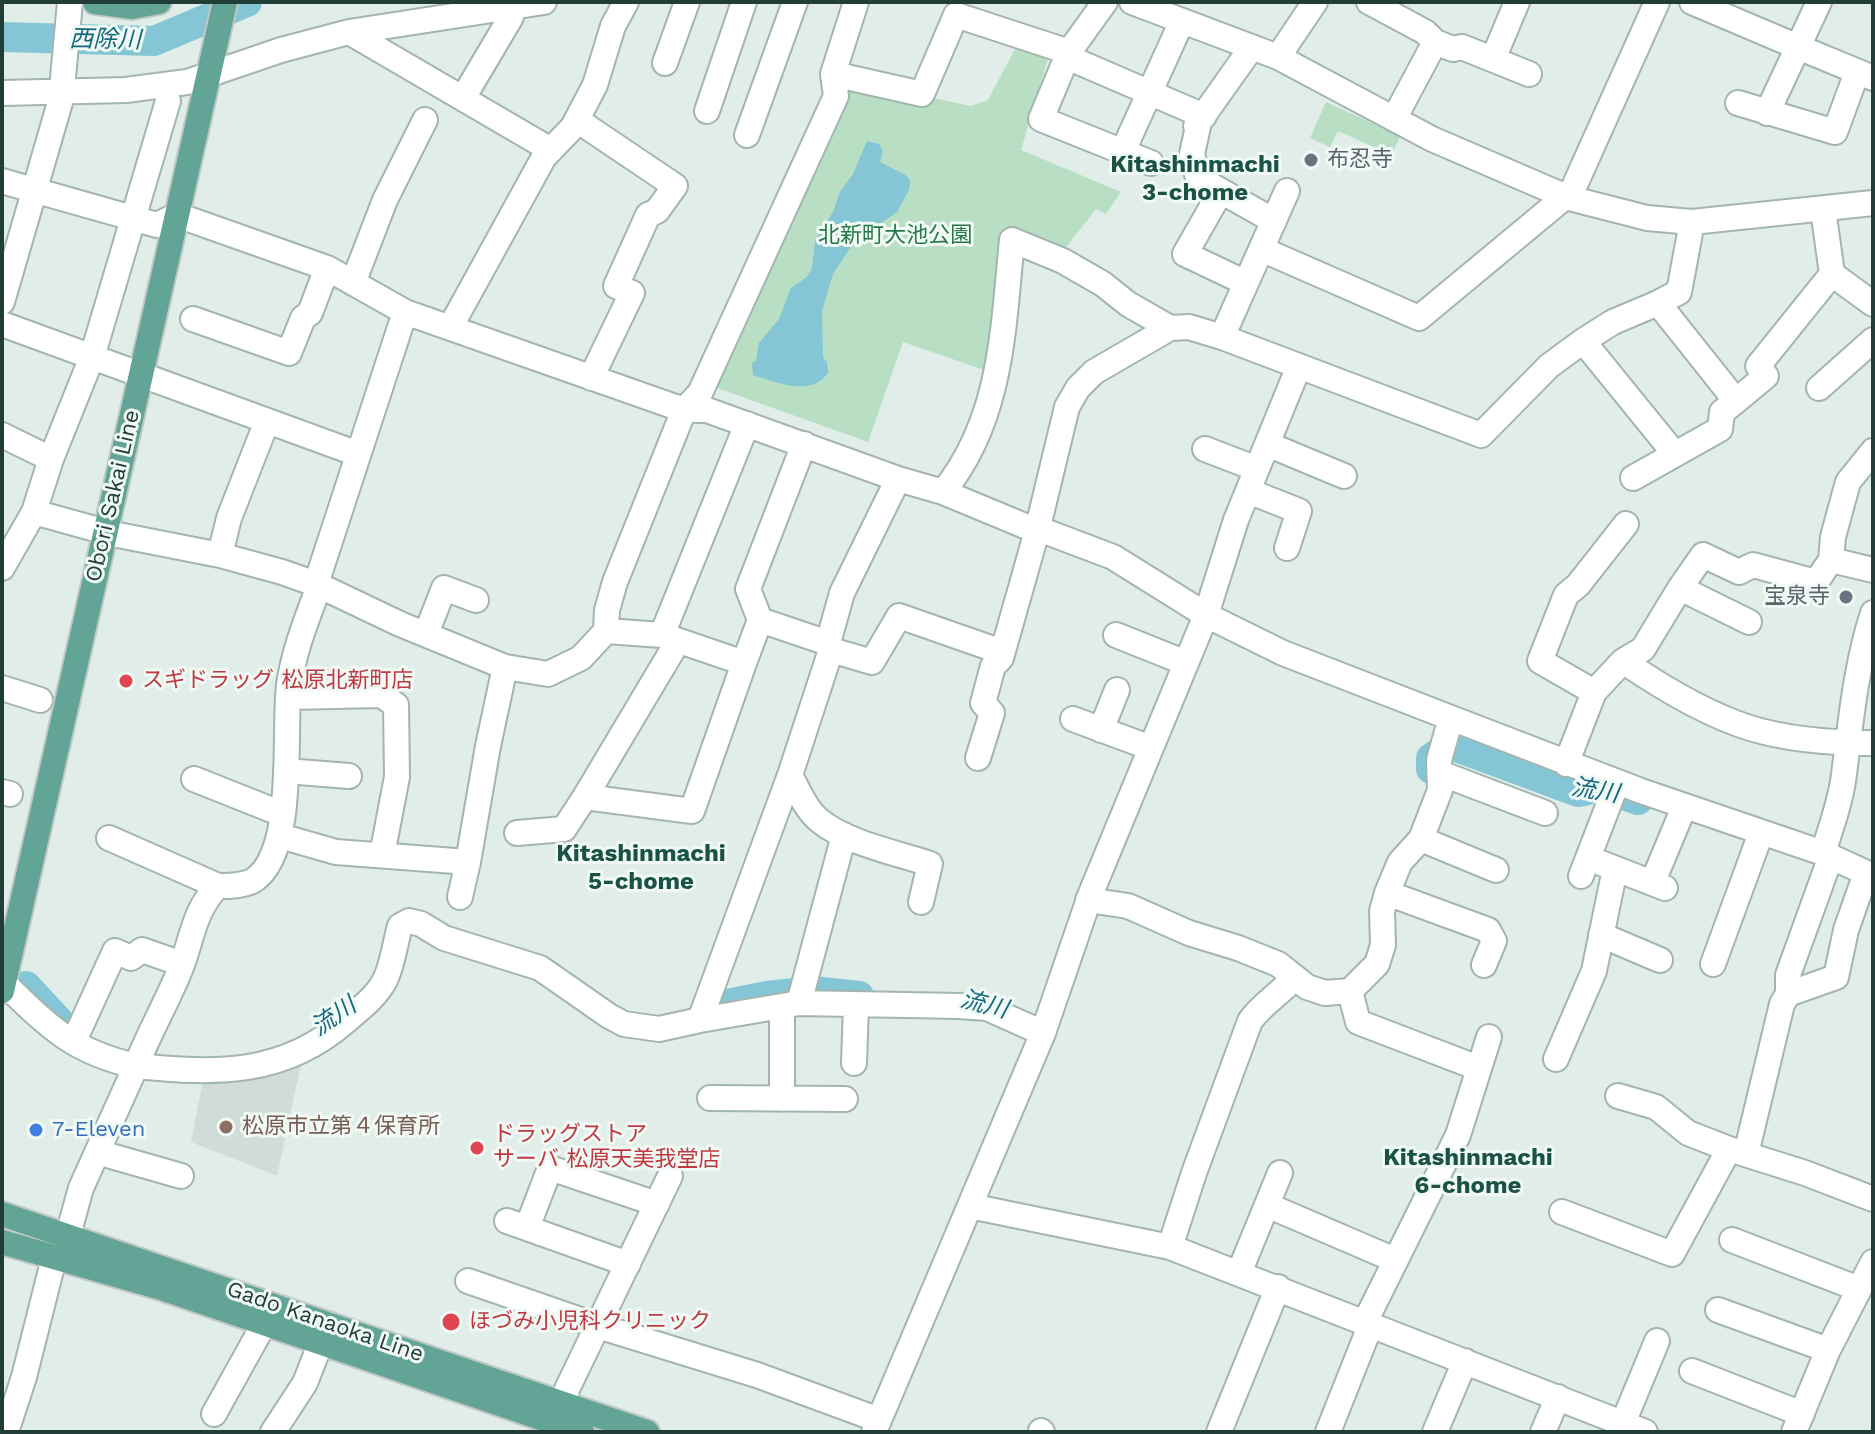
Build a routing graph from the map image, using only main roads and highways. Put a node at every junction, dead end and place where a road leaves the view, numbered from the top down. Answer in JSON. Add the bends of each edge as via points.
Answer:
{"nodes":[{"id":1,"x":95,"y":2,"type":"edge"},
{"id":2,"x":159,"y":2,"type":"edge"},
{"id":3,"x":225,"y":2,"type":"edge"},
{"id":4,"x":3,"y":987,"type":"edge"},
{"id":5,"x":2,"y":1214,"type":"edge"},
{"id":6,"x":2,"y":1242,"type":"edge"},
{"id":7,"x":325,"y":1333,"type":"junction"},
{"id":8,"x":567,"y":1423,"type":"edge"},
{"id":9,"x":647,"y":1432,"type":"edge"}],
"edges":[{"from":1,"to":2,"type":"main road","via":[[132,7]]},
{"from":3,"to":4,"type":"main road","name":"Obori Sakai Line"},
{"from":5,"to":7,"type":"main road","name":"Gado Kanaoka Line"},
{"from":6,"to":7,"type":"main road","name":"Gado Kanaoka Line","via":[[264,1324]]},
{"from":7,"to":8,"type":"main road","name":"Gado Kanaoka Line"},
{"from":8,"to":9,"type":"main road","name":"Gado Kanaoka Line"}]}
